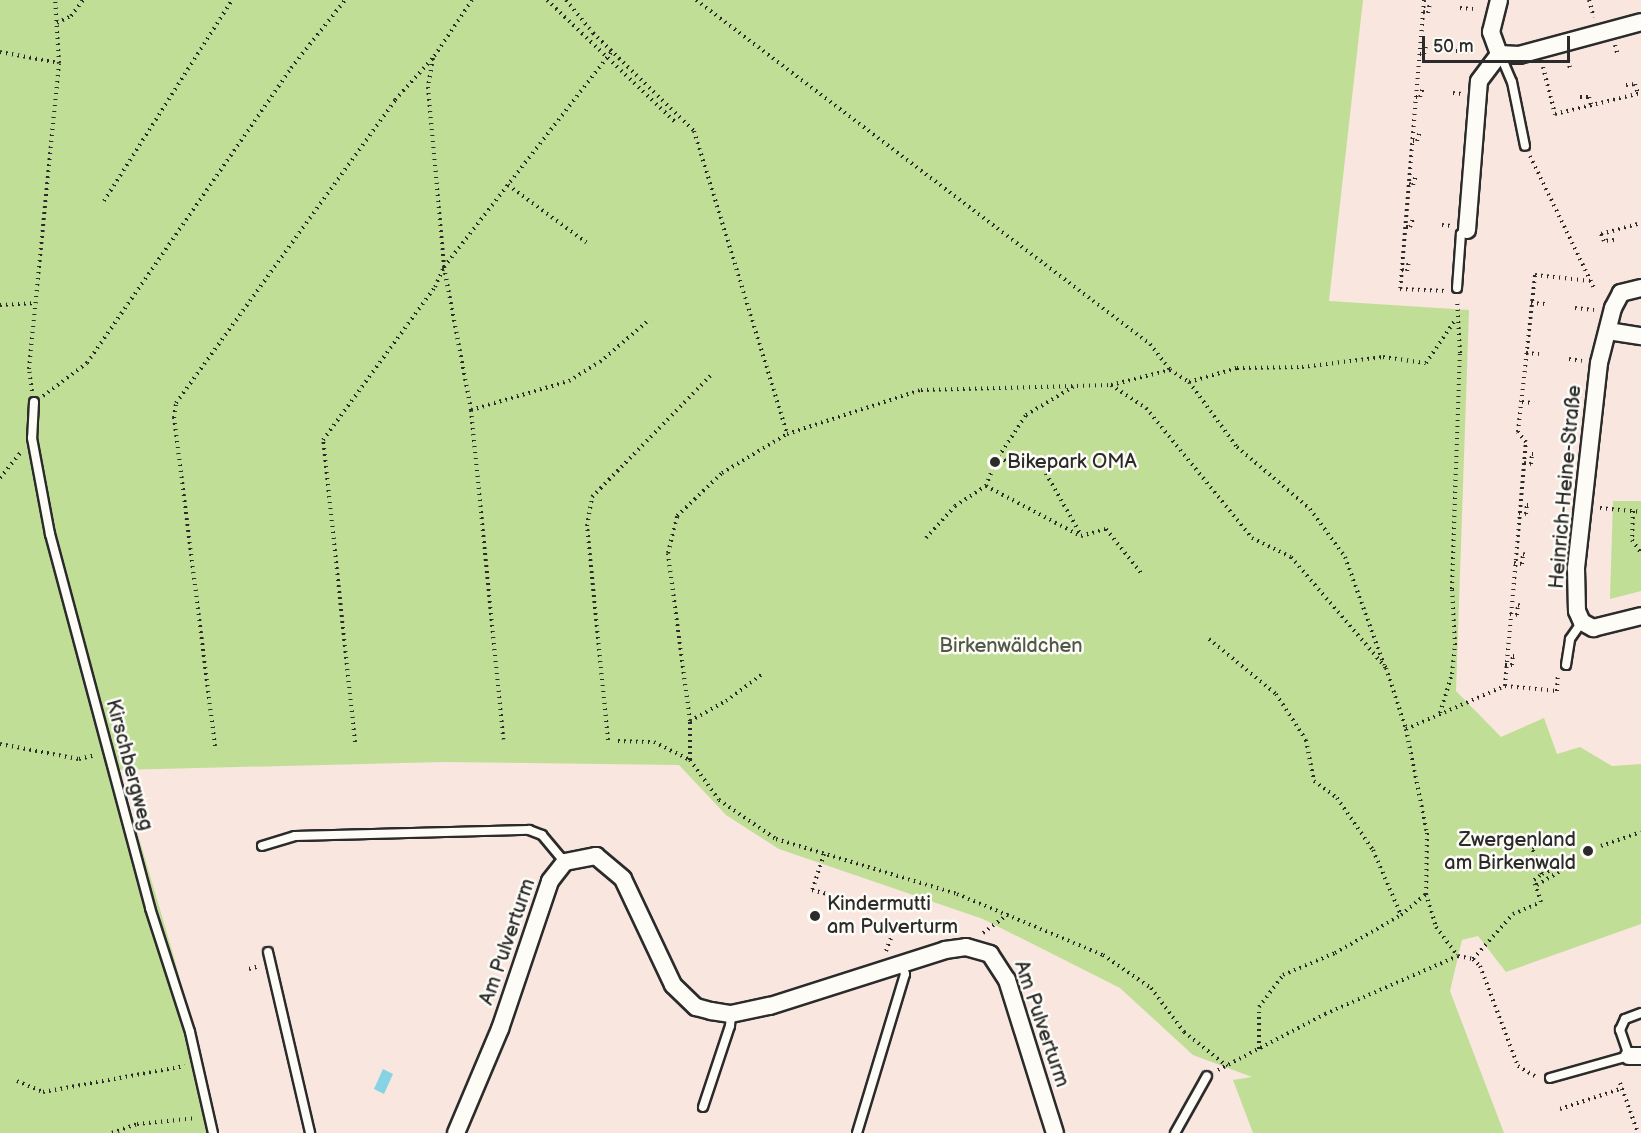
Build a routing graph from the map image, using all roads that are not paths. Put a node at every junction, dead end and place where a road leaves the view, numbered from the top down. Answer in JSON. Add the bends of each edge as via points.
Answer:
{"nodes":[{"id":1,"x":1498,"y":0,"type":"edge"},
{"id":2,"x":1641,"y":22,"type":"edge"},
{"id":3,"x":1499,"y":54,"type":"junction"},
{"id":4,"x":1526,"y":146,"type":"dead end"},
{"id":5,"x":1467,"y":230,"type":"joint"},
{"id":6,"x":1454,"y":288,"type":"road end"},
{"id":7,"x":1641,"y":288,"type":"edge"},
{"id":8,"x":1608,"y":331,"type":"junction"},
{"id":9,"x":1641,"y":336,"type":"edge"},
{"id":10,"x":34,"y":402,"type":"road end"},
{"id":11,"x":1641,"y":616,"type":"edge"},
{"id":12,"x":1582,"y":622,"type":"junction"},
{"id":13,"x":1562,"y":667,"type":"road end"},
{"id":14,"x":262,"y":846,"type":"dead end"},
{"id":15,"x":565,"y":862,"type":"junction"},
{"id":16,"x":268,"y":952,"type":"dead end"},
{"id":17,"x":902,"y":965,"type":"junction"},
{"id":18,"x":1641,"y":1013,"type":"edge"},
{"id":19,"x":730,"y":1014,"type":"junction"},
{"id":20,"x":1635,"y":1056,"type":"edge"},
{"id":21,"x":1207,"y":1076,"type":"road end"},
{"id":22,"x":1550,"y":1078,"type":"road end"},
{"id":23,"x":703,"y":1107,"type":"dead end"},
{"id":24,"x":213,"y":1133,"type":"edge"},
{"id":25,"x":310,"y":1133,"type":"edge"},
{"id":26,"x":456,"y":1133,"type":"edge"},
{"id":27,"x":857,"y":1133,"type":"edge"},
{"id":28,"x":1055,"y":1133,"type":"edge"},
{"id":29,"x":1175,"y":1133,"type":"edge"}],
"edges":[{"from":1,"to":3,"type":"street","via":[[1491,32]]},
{"from":2,"to":3,"type":"street","via":[[1519,55]]},
{"from":3,"to":4,"type":"lane","via":[[1512,82]]},
{"from":3,"to":5,"type":"street","via":[[1479,81]]},
{"from":5,"to":6,"type":"lane","via":[[1461,234]]},
{"from":7,"to":8,"type":"street","name":"Heinrich-Heine-Straße","via":[[1621,293]]},
{"from":8,"to":9,"type":"street"},
{"from":8,"to":12,"type":"street","name":"Heinrich-Heine-Straße","via":[[1599,363],[1577,564],[1576,611]]},
{"from":10,"to":24,"type":"lane","name":"Kirschbergweg","via":[[32,438],[50,534],[108,752],[190,1032]]},
{"from":11,"to":12,"type":"street","via":[[1593,628]]},
{"from":12,"to":13,"type":"lane","via":[[1570,639]]},
{"from":14,"to":15,"type":"lane","via":[[296,836],[529,830],[542,835]]},
{"from":15,"to":19,"type":"street","name":"Am Pulverturm","via":[[596,856],[611,866],[630,891],[674,985],[696,1006]]},
{"from":15,"to":26,"type":"street","name":"Am Pulverturm","via":[[550,881],[541,902],[500,1029]]},
{"from":16,"to":25,"type":"lane"},
{"from":17,"to":19,"type":"street","name":"Am Pulverturm","via":[[770,1006]]},
{"from":17,"to":27,"type":"lane","via":[[905,974]]},
{"from":17,"to":28,"type":"street","name":"Am Pulverturm","via":[[966,947],[990,954],[999,963],[1035,1061]]},
{"from":18,"to":20,"type":"lane","via":[[1625,1018],[1620,1030]]},
{"from":19,"to":23,"type":"lane","via":[[730,1026]]},
{"from":20,"to":22,"type":"lane"},
{"from":21,"to":29,"type":"lane"}]}
